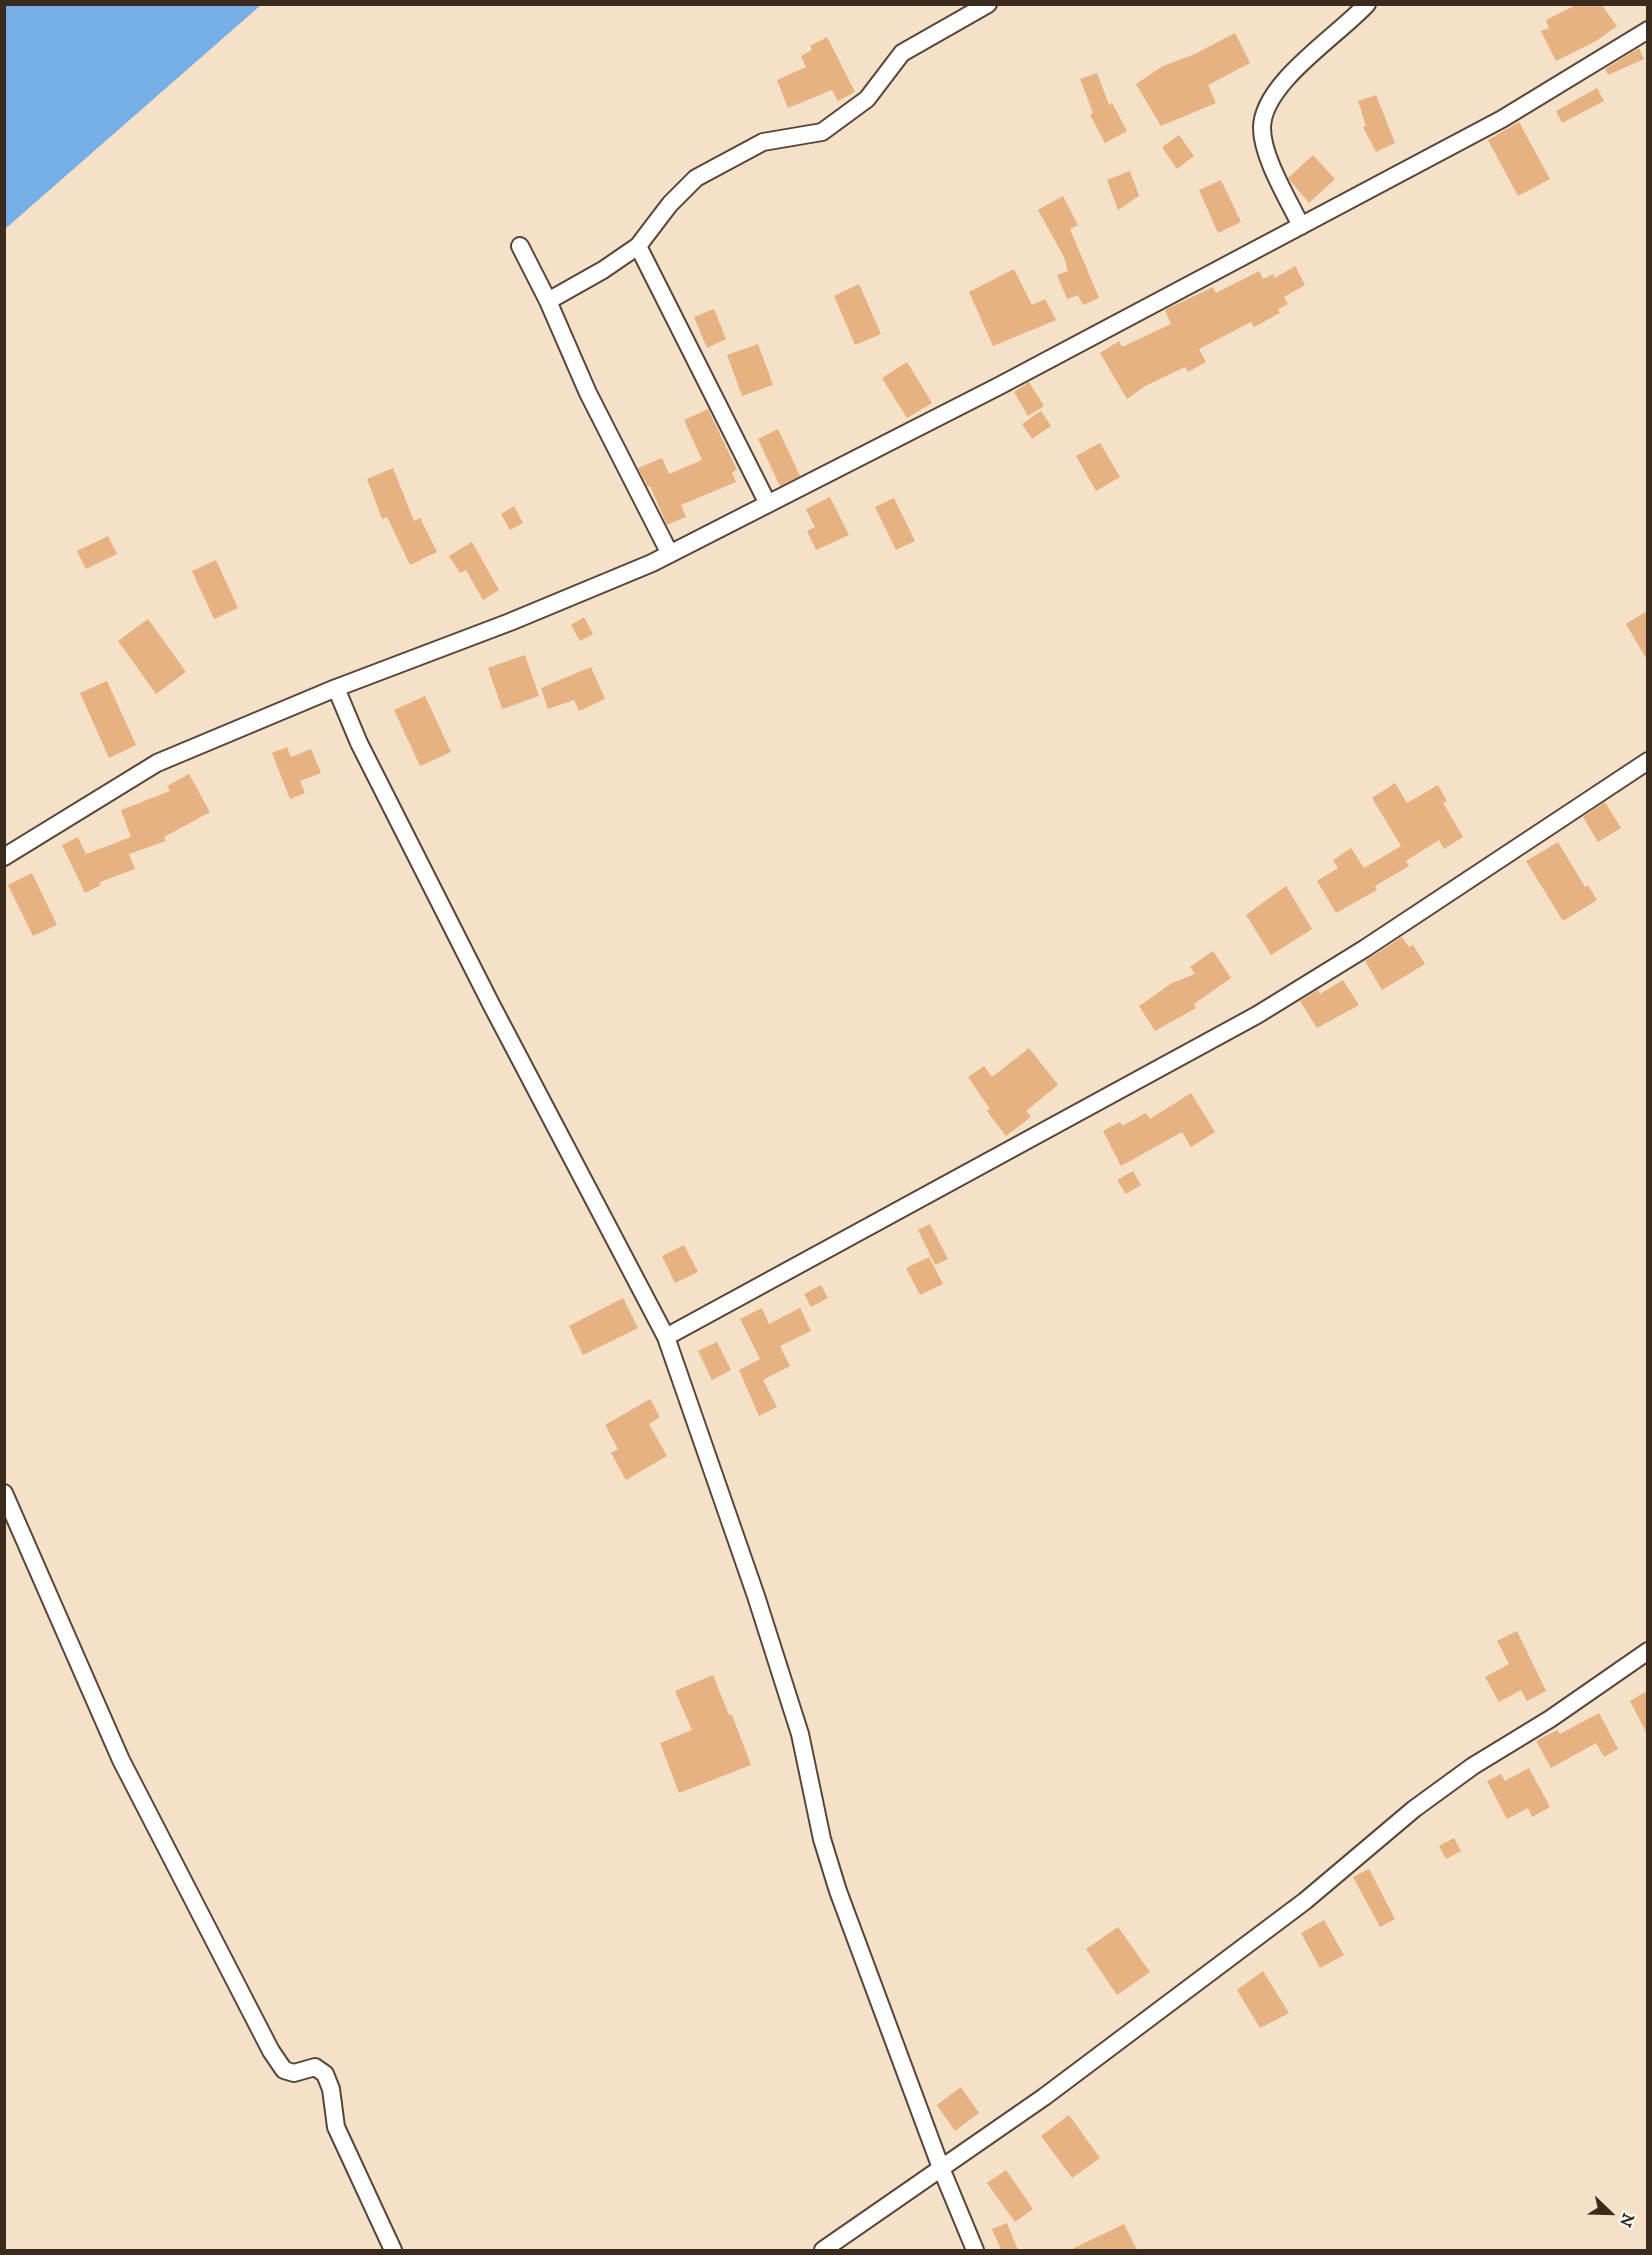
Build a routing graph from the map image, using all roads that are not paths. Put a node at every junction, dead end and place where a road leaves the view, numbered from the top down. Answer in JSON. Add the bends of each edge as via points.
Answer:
{"nodes":[{"id":1,"x":988,"y":4,"type":"edge"},
{"id":2,"x":1367,"y":4,"type":"edge"},
{"id":3,"x":1647,"y":30,"type":"edge"},
{"id":4,"x":1301,"y":226,"type":"junction"},
{"id":5,"x":520,"y":246,"type":"dead end"},
{"id":6,"x":638,"y":246,"type":"junction"},
{"id":7,"x":548,"y":301,"type":"junction"},
{"id":8,"x":768,"y":504,"type":"junction"},
{"id":9,"x":670,"y":554,"type":"junction"},
{"id":10,"x":336,"y":688,"type":"junction"},
{"id":11,"x":1647,"y":761,"type":"edge"},
{"id":12,"x":4,"y":857,"type":"edge"},
{"id":13,"x":666,"y":1337,"type":"junction"},
{"id":14,"x":4,"y":1493,"type":"edge"},
{"id":15,"x":1647,"y":1651,"type":"edge"},
{"id":16,"x":941,"y":2168,"type":"junction"},
{"id":17,"x":393,"y":2250,"type":"edge"},
{"id":18,"x":823,"y":2250,"type":"edge"},
{"id":19,"x":975,"y":2250,"type":"edge"}],
"edges":[{"from":1,"to":6,"type":"street","via":[[902,53],[867,99],[822,132],[763,142],[696,178]]},
{"from":2,"to":4,"type":"street","via":[[1290,75],[1264,116],[1266,149]]},
{"from":3,"to":4,"type":"street","via":[[1502,119]]},
{"from":4,"to":8,"type":"street"},
{"from":5,"to":7,"type":"street"},
{"from":6,"to":7,"type":"street"},
{"from":6,"to":8,"type":"street"},
{"from":7,"to":9,"type":"street","via":[[588,393]]},
{"from":8,"to":9,"type":"street"},
{"from":9,"to":10,"type":"street"},
{"from":10,"to":12,"type":"street","via":[[157,763]]},
{"from":10,"to":13,"type":"street","via":[[359,743],[491,1004]]},
{"from":11,"to":13,"type":"street","via":[[1364,950],[1257,1015]]},
{"from":13,"to":16,"type":"street","via":[[801,1734],[834,1880]]},
{"from":14,"to":17,"type":"street","via":[[121,1760],[271,2051],[288,2072],[315,2067],[325,2074],[334,2097],[336,2127]]},
{"from":15,"to":16,"type":"street","via":[[1414,1809],[1257,1938],[1044,2097]]},
{"from":16,"to":18,"type":"street"},
{"from":16,"to":19,"type":"street"}]}
